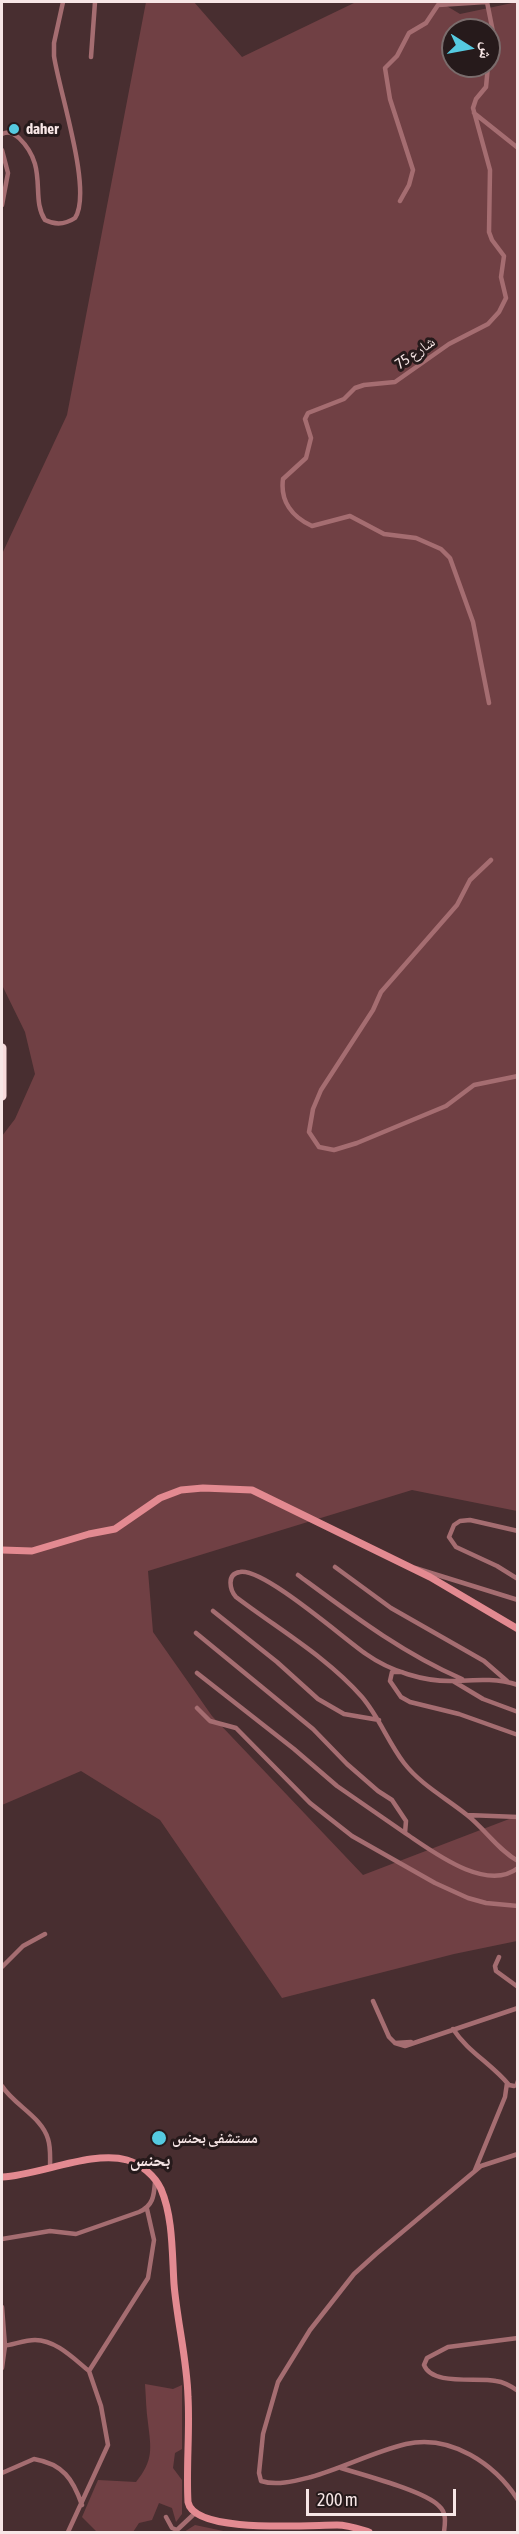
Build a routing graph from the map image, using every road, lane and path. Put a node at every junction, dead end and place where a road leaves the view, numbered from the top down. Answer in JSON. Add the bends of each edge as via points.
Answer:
{"nodes":[{"id":1,"x":63,"y":2,"type":"edge"},
{"id":2,"x":95,"y":2,"type":"edge"},
{"id":3,"x":487,"y":2,"type":"edge"},
{"id":4,"x":490,"y":18,"type":"edge"},
{"id":5,"x":91,"y":57,"type":"dead end"},
{"id":6,"x":487,"y":78,"type":"edge"},
{"id":7,"x":474,"y":112,"type":"junction"},
{"id":8,"x":2,"y":134,"type":"edge"},
{"id":9,"x":518,"y":148,"type":"edge"},
{"id":10,"x":2,"y":150,"type":"edge"},
{"id":11,"x":400,"y":201,"type":"dead end"},
{"id":12,"x":2,"y":205,"type":"edge"},
{"id":13,"x":489,"y":703,"type":"dead end"},
{"id":14,"x":491,"y":860,"type":"dead end"},
{"id":15,"x":2,"y":1048,"type":"edge"},
{"id":16,"x":518,"y":1076,"type":"edge"},
{"id":17,"x":2,"y":1096,"type":"edge"},
{"id":18,"x":518,"y":1531,"type":"edge"},
{"id":19,"x":2,"y":1550,"type":"edge"},
{"id":20,"x":335,"y":1567,"type":"dead end"},
{"id":21,"x":412,"y":1568,"type":"junction"},
{"id":22,"x":298,"y":1575,"type":"dead end"},
{"id":23,"x":518,"y":1579,"type":"edge"},
{"id":24,"x":518,"y":1600,"type":"edge"},
{"id":25,"x":213,"y":1611,"type":"dead end"},
{"id":26,"x":518,"y":1629,"type":"edge"},
{"id":27,"x":196,"y":1633,"type":"dead end"},
{"id":28,"x":403,"y":1672,"type":"junction"},
{"id":29,"x":197,"y":1673,"type":"dead end"},
{"id":30,"x":463,"y":1680,"type":"junction"},
{"id":31,"x":453,"y":1681,"type":"junction"},
{"id":32,"x":510,"y":1682,"type":"junction"},
{"id":33,"x":518,"y":1685,"type":"edge"},
{"id":34,"x":197,"y":1708,"type":"dead end"},
{"id":35,"x":518,"y":1712,"type":"edge"},
{"id":36,"x":379,"y":1720,"type":"junction"},
{"id":37,"x":518,"y":1735,"type":"edge"},
{"id":38,"x":467,"y":1815,"type":"junction"},
{"id":39,"x":518,"y":1817,"type":"edge"},
{"id":40,"x":405,"y":1833,"type":"junction"},
{"id":41,"x":518,"y":1861,"type":"edge"},
{"id":42,"x":518,"y":1868,"type":"edge"},
{"id":43,"x":518,"y":1906,"type":"edge"},
{"id":44,"x":45,"y":1934,"type":"dead end"},
{"id":45,"x":499,"y":1957,"type":"dead end"},
{"id":46,"x":2,"y":1967,"type":"edge"},
{"id":47,"x":518,"y":1987,"type":"edge"},
{"id":48,"x":373,"y":2001,"type":"dead end"},
{"id":49,"x":518,"y":2008,"type":"edge"},
{"id":50,"x":453,"y":2030,"type":"junction"},
{"id":51,"x":507,"y":2083,"type":"junction"},
{"id":52,"x":517,"y":2084,"type":"edge"},
{"id":53,"x":2,"y":2086,"type":"edge"},
{"id":54,"x":518,"y":2154,"type":"edge"},
{"id":55,"x":50,"y":2168,"type":"junction"},
{"id":56,"x":474,"y":2172,"type":"junction"},
{"id":57,"x":2,"y":2177,"type":"edge"},
{"id":58,"x":155,"y":2180,"type":"junction"},
{"id":59,"x":147,"y":2209,"type":"junction"},
{"id":60,"x":2,"y":2239,"type":"edge"},
{"id":61,"x":2,"y":2307,"type":"edge"},
{"id":62,"x":518,"y":2338,"type":"edge"},
{"id":63,"x":3,"y":2346,"type":"edge"},
{"id":64,"x":2,"y":2368,"type":"edge"},
{"id":65,"x":89,"y":2371,"type":"junction"},
{"id":66,"x":518,"y":2391,"type":"edge"},
{"id":67,"x":341,"y":2468,"type":"junction"},
{"id":68,"x":2,"y":2473,"type":"edge"},
{"id":69,"x":518,"y":2500,"type":"edge"},
{"id":70,"x":81,"y":2505,"type":"junction"},
{"id":71,"x":193,"y":2515,"type":"junction"},
{"id":72,"x":166,"y":2517,"type":"dead end"},
{"id":73,"x":68,"y":2532,"type":"edge"},
{"id":74,"x":369,"y":2532,"type":"edge"},
{"id":75,"x":444,"y":2532,"type":"edge"}],
"edges":[{"from":1,"to":8,"type":"street","via":[[54,56],[76,157],[80,201],[75,218],[56,224],[45,220],[32,155],[16,136]]},
{"from":2,"to":5,"type":"street"},
{"from":3,"to":4,"type":"street"},
{"from":3,"to":11,"type":"street","via":[[445,3],[435,7],[426,23],[406,36],[397,56],[385,68],[390,99],[413,170]]},
{"from":6,"to":7,"type":"street","via":[[486,87],[473,104]]},
{"from":7,"to":9,"type":"street"},
{"from":7,"to":13,"type":"street","name":"شارع 75","via":[[490,170],[489,236],[504,256],[503,305],[488,324],[449,344],[395,382],[355,388],[344,399],[308,412],[304,418],[311,438],[306,458],[283,479],[282,489],[286,504],[299,520],[312,526],[350,516],[384,534],[416,538],[441,549],[450,558],[473,622]]},
{"from":10,"to":12,"type":"street","via":[[8,173]]},
{"from":14,"to":16,"type":"street","via":[[470,880],[457,905],[381,992],[321,1090],[309,1132],[320,1148],[334,1150],[446,1106],[474,1085]]},
{"from":15,"to":17,"type":"highway"},
{"from":18,"to":23,"type":"street","via":[[464,1520],[454,1525],[449,1537],[456,1547]]},
{"from":19,"to":21,"type":"main road","via":[[32,1551],[115,1529],[155,1501],[181,1490],[240,1488],[265,1494]]},
{"from":20,"to":32,"type":"street","via":[[391,1608],[484,1661]]},
{"from":21,"to":24,"type":"street"},
{"from":21,"to":26,"type":"main road"},
{"from":22,"to":30,"type":"street","via":[[396,1645]]},
{"from":25,"to":36,"type":"street","via":[[327,1705],[344,1714]]},
{"from":27,"to":40,"type":"street","via":[[392,1800],[406,1821]]},
{"from":28,"to":31,"type":"street"},
{"from":28,"to":36,"type":"street","via":[[367,1654],[262,1580],[246,1572],[238,1572],[230,1580],[236,1597],[344,1679]]},
{"from":28,"to":37,"type":"street","via":[[392,1672],[390,1681],[400,1697]]},
{"from":29,"to":40,"type":"street","via":[[337,1786]]},
{"from":30,"to":31,"type":"street"},
{"from":30,"to":32,"type":"street"},
{"from":31,"to":35,"type":"street","via":[[483,1699]]},
{"from":32,"to":33,"type":"street"},
{"from":34,"to":43,"type":"street","via":[[210,1721],[236,1728],[310,1803],[352,1836],[468,1898]]},
{"from":36,"to":38,"type":"street","via":[[408,1769]]},
{"from":38,"to":39,"type":"street"},
{"from":38,"to":41,"type":"street"},
{"from":40,"to":42,"type":"street","via":[[472,1872],[501,1876]]},
{"from":44,"to":46,"type":"street","via":[[23,1946]]},
{"from":45,"to":47,"type":"street","via":[[495,1969]]},
{"from":48,"to":50,"type":"street","via":[[395,2043]]},
{"from":49,"to":50,"type":"street"},
{"from":50,"to":51,"type":"street","via":[[467,2048],[486,2060]]},
{"from":51,"to":52,"type":"street"},
{"from":51,"to":56,"type":"street"},
{"from":53,"to":55,"type":"street","via":[[43,2129],[50,2145]]},
{"from":54,"to":56,"type":"street","via":[[486,2163]]},
{"from":55,"to":57,"type":"main road"},
{"from":55,"to":58,"type":"main road","via":[[115,2158],[136,2164]]},
{"from":56,"to":67,"type":"street","via":[[354,2274],[310,2330],[278,2382],[263,2434],[261,2481],[293,2482]]},
{"from":58,"to":59,"type":"street","via":[[153,2199]]},
{"from":58,"to":71,"type":"main road","via":[[165,2202],[170,2232],[189,2398],[187,2487]]},
{"from":59,"to":60,"type":"street","via":[[76,2234],[50,2231]]},
{"from":59,"to":65,"type":"street","via":[[154,2240],[148,2277]]},
{"from":61,"to":63,"type":"street"},
{"from":62,"to":66,"type":"street","via":[[448,2347],[427,2358],[424,2365],[439,2378],[496,2381]]},
{"from":63,"to":64,"type":"street"},
{"from":63,"to":65,"type":"street","via":[[46,2341]]},
{"from":65,"to":70,"type":"street","via":[[108,2445]]},
{"from":67,"to":69,"type":"street","via":[[409,2443],[446,2445],[464,2451],[494,2472]]},
{"from":67,"to":75,"type":"street","via":[[438,2504],[445,2516]]},
{"from":68,"to":70,"type":"street","via":[[34,2459],[59,2467],[71,2478]]},
{"from":70,"to":73,"type":"street"},
{"from":71,"to":72,"type":"street","via":[[177,2530]]},
{"from":71,"to":74,"type":"main road","via":[[208,2523],[252,2530],[340,2525]]}]}
